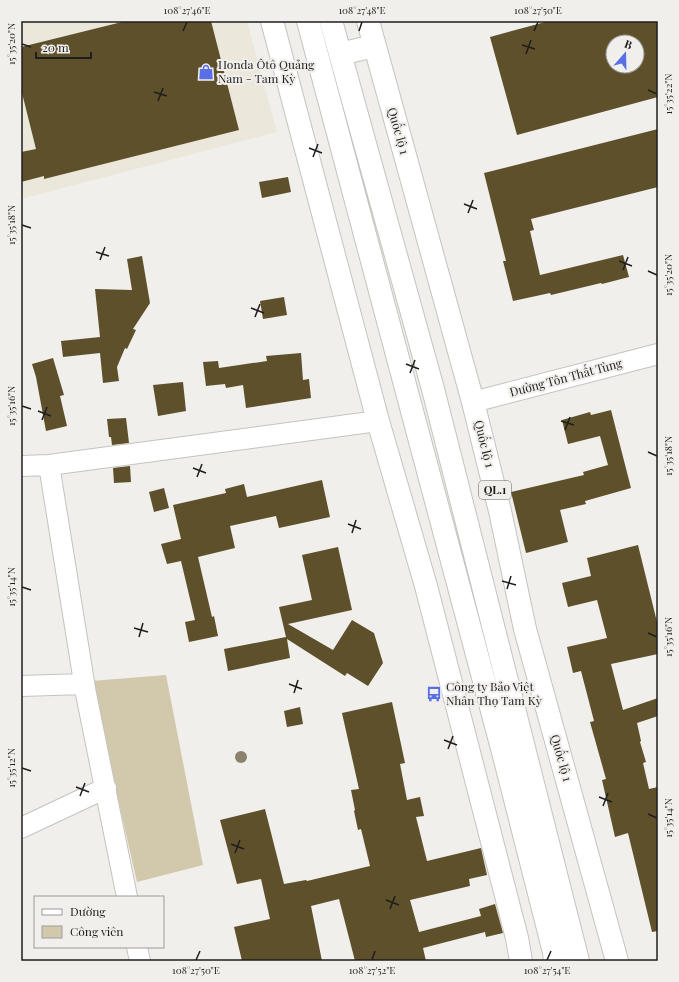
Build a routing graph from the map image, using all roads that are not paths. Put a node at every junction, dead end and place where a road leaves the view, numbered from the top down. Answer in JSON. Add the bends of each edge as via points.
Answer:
{"nodes":[{"id":1,"x":272,"y":21,"type":"edge"},
{"id":2,"x":308,"y":21,"type":"edge"},
{"id":3,"x":331,"y":21,"type":"edge"},
{"id":4,"x":368,"y":21,"type":"edge"},
{"id":5,"x":374,"y":46,"type":"junction"},
{"id":6,"x":340,"y":54,"type":"junction"},
{"id":7,"x":658,"y":354,"type":"edge"},
{"id":8,"x":474,"y":402,"type":"junction"},
{"id":9,"x":378,"y":422,"type":"junction"},
{"id":10,"x":49,"y":465,"type":"junction"},
{"id":11,"x":21,"y":466,"type":"edge"},
{"id":12,"x":500,"y":511,"type":"junction"},
{"id":13,"x":467,"y":520,"type":"junction"},
{"id":14,"x":525,"y":629,"type":"junction"},
{"id":15,"x":497,"y":637,"type":"junction"},
{"id":16,"x":21,"y":686,"type":"edge"},
{"id":17,"x":84,"y":688,"type":"junction"},
{"id":18,"x":106,"y":788,"type":"junction"},
{"id":19,"x":21,"y":828,"type":"edge"},
{"id":20,"x":127,"y":896,"type":"edge"},
{"id":21,"x":137,"y":948,"type":"edge"},
{"id":22,"x":140,"y":961,"type":"edge"},
{"id":23,"x":521,"y":961,"type":"edge"},
{"id":24,"x":555,"y":961,"type":"edge"},
{"id":25,"x":578,"y":961,"type":"edge"},
{"id":26,"x":618,"y":961,"type":"edge"}],
"edges":[{"from":1,"to":9,"type":"highway"},
{"from":2,"to":24,"type":"highway","via":[[502,748]]},
{"from":3,"to":6,"type":"highway","number":"QL.1"},
{"from":4,"to":5,"type":"highway","name":"Quốc lộ 1","number":"QL.1"},
{"from":5,"to":6,"type":"highway"},
{"from":5,"to":8,"type":"highway","name":"Quốc lộ 1","number":"QL.1"},
{"from":6,"to":13,"type":"highway","number":"QL.1"},
{"from":7,"to":8,"type":"street","name":"Đường Tôn Thất Tùng"},
{"from":8,"to":12,"type":"highway","name":"Quốc lộ 1","number":"QL.1"},
{"from":9,"to":10,"type":"street"},
{"from":9,"to":23,"type":"highway","via":[[428,593],[518,938]]},
{"from":10,"to":11,"type":"street"},
{"from":10,"to":17,"type":"street"},
{"from":12,"to":13,"type":"highway"},
{"from":12,"to":14,"type":"highway","name":"Quốc lộ 1","number":"QL.1"},
{"from":13,"to":15,"type":"highway","number":"QL.1"},
{"from":14,"to":15,"type":"highway"},
{"from":14,"to":26,"type":"highway","name":"Quốc lộ 1","number":"QL.1"},
{"from":15,"to":25,"type":"highway","number":"QL.1"},
{"from":16,"to":17,"type":"street","via":[[84,684]]},
{"from":17,"to":18,"type":"street"},
{"from":18,"to":19,"type":"street"},
{"from":18,"to":20,"type":"street"},
{"from":21,"to":22,"type":"street"}]}
